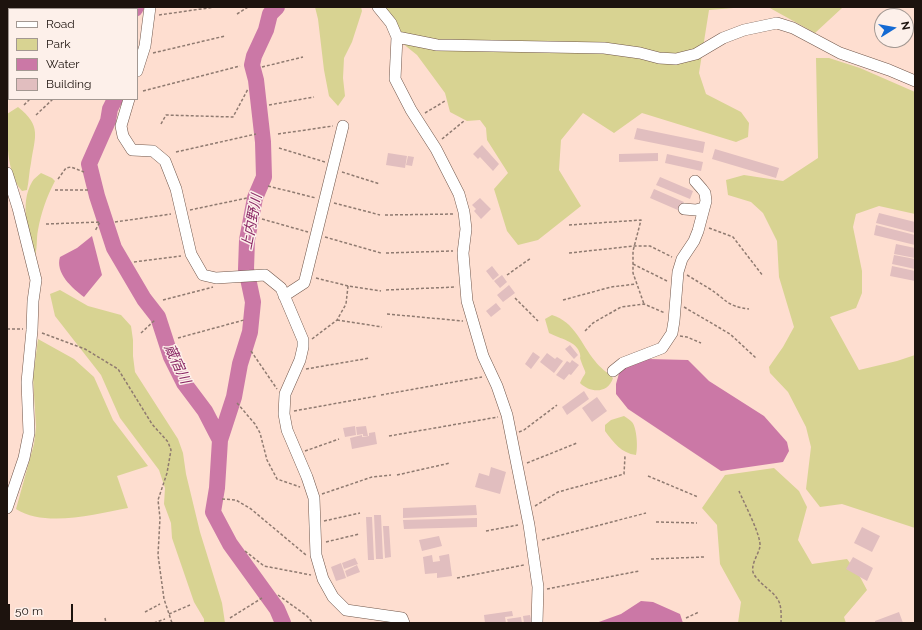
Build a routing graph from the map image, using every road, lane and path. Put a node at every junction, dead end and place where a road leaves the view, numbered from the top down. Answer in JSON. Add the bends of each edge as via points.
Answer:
{"nodes":[{"id":1,"x":214,"y":7,"type":"edge"},
{"id":2,"x":248,"y":7,"type":"edge"},
{"id":3,"x":378,"y":7,"type":"edge"},
{"id":4,"x":152,"y":11,"type":"edge"},
{"id":5,"x":237,"y":14,"type":"dead end"},
{"id":6,"x":225,"y":36,"type":"dead end"},
{"id":7,"x":397,"y":37,"type":"junction"},
{"id":8,"x":147,"y":54,"type":"dead end"},
{"id":9,"x":303,"y":58,"type":"dead end"},
{"id":10,"x":240,"y":66,"type":"dead end"},
{"id":11,"x":262,"y":67,"type":"dead end"},
{"id":12,"x":138,"y":68,"type":"edge"},
{"id":13,"x":915,"y":81,"type":"edge"},
{"id":14,"x":248,"y":89,"type":"dead end"},
{"id":15,"x":143,"y":91,"type":"dead end"},
{"id":16,"x":314,"y":98,"type":"dead end"},
{"id":17,"x":29,"y":100,"type":"edge"},
{"id":18,"x":52,"y":100,"type":"edge"},
{"id":19,"x":129,"y":100,"type":"edge"},
{"id":20,"x":445,"y":101,"type":"dead end"},
{"id":21,"x":24,"y":105,"type":"dead end"},
{"id":22,"x":269,"y":105,"type":"dead end"},
{"id":23,"x":36,"y":116,"type":"dead end"},
{"id":24,"x":420,"y":116,"type":"dead end"},
{"id":25,"x":464,"y":122,"type":"dead end"},
{"id":26,"x":161,"y":124,"type":"dead end"},
{"id":27,"x":340,"y":125,"type":"joint"},
{"id":28,"x":256,"y":134,"type":"dead end"},
{"id":29,"x":278,"y":134,"type":"dead end"},
{"id":30,"x":437,"y":142,"type":"dead end"},
{"id":31,"x":279,"y":148,"type":"dead end"},
{"id":32,"x":176,"y":152,"type":"dead end"},
{"id":33,"x":329,"y":163,"type":"dead end"},
{"id":34,"x":336,"y":170,"type":"dead end"},
{"id":35,"x":84,"y":172,"type":"dead end"},
{"id":36,"x":7,"y":174,"type":"edge"},
{"id":37,"x":58,"y":179,"type":"dead end"},
{"id":38,"x":695,"y":181,"type":"dead end"},
{"id":39,"x":380,"y":184,"type":"dead end"},
{"id":40,"x":268,"y":186,"type":"dead end"},
{"id":41,"x":55,"y":190,"type":"dead end"},
{"id":42,"x":89,"y":190,"type":"dead end"},
{"id":43,"x":247,"y":198,"type":"dead end"},
{"id":44,"x":320,"y":199,"type":"dead end"},
{"id":45,"x":328,"y":201,"type":"dead end"},
{"id":46,"x":703,"y":208,"type":"junction"},
{"id":47,"x":684,"y":209,"type":"dead end"},
{"id":48,"x":190,"y":210,"type":"dead end"},
{"id":49,"x":177,"y":213,"type":"dead end"},
{"id":50,"x":457,"y":214,"type":"dead end"},
{"id":51,"x":380,"y":215,"type":"dead end"},
{"id":52,"x":385,"y":215,"type":"dead end"},
{"id":53,"x":262,"y":219,"type":"dead end"},
{"id":54,"x":115,"y":222,"type":"dead end"},
{"id":55,"x":46,"y":224,"type":"dead end"},
{"id":56,"x":568,"y":225,"type":"dead end"},
{"id":57,"x":704,"y":226,"type":"dead end"},
{"id":58,"x":95,"y":231,"type":"dead end"},
{"id":59,"x":312,"y":234,"type":"dead end"},
{"id":60,"x":320,"y":236,"type":"dead end"},
{"id":61,"x":634,"y":246,"type":"junction"},
{"id":62,"x":459,"y":251,"type":"dead end"},
{"id":63,"x":381,"y":253,"type":"dead end"},
{"id":64,"x":386,"y":253,"type":"dead end"},
{"id":65,"x":569,"y":253,"type":"dead end"},
{"id":66,"x":187,"y":256,"type":"dead end"},
{"id":67,"x":531,"y":258,"type":"dead end"},
{"id":68,"x":676,"y":259,"type":"dead end"},
{"id":69,"x":134,"y":262,"type":"dead end"},
{"id":70,"x":633,"y":264,"type":"junction"},
{"id":71,"x":682,"y":272,"type":"dead end"},
{"id":72,"x":507,"y":275,"type":"dead end"},
{"id":73,"x":763,"y":276,"type":"dead end"},
{"id":74,"x":310,"y":277,"type":"dead end"},
{"id":75,"x":636,"y":284,"type":"junction"},
{"id":76,"x":672,"y":284,"type":"dead end"},
{"id":77,"x":348,"y":286,"type":"junction"},
{"id":78,"x":462,"y":286,"type":"dead end"},
{"id":79,"x":214,"y":287,"type":"dead end"},
{"id":80,"x":386,"y":290,"type":"dead end"},
{"id":81,"x":381,"y":291,"type":"dead end"},
{"id":82,"x":284,"y":296,"type":"junction"},
{"id":83,"x":514,"y":298,"type":"dead end"},
{"id":84,"x":164,"y":300,"type":"dead end"},
{"id":85,"x":563,"y":300,"type":"dead end"},
{"id":86,"x":644,"y":304,"type":"junction"},
{"id":87,"x":679,"y":304,"type":"dead end"},
{"id":88,"x":749,"y":309,"type":"dead end"},
{"id":89,"x":387,"y":314,"type":"dead end"},
{"id":90,"x":670,"y":316,"type":"dead end"},
{"id":91,"x":155,"y":320,"type":"dead end"},
{"id":92,"x":244,"y":320,"type":"dead end"},
{"id":93,"x":337,"y":320,"type":"junction"},
{"id":94,"x":538,"y":321,"type":"dead end"},
{"id":95,"x":467,"y":322,"type":"dead end"},
{"id":96,"x":382,"y":327,"type":"dead end"},
{"id":97,"x":7,"y":329,"type":"edge"},
{"id":98,"x":32,"y":330,"type":"junction"},
{"id":99,"x":585,"y":331,"type":"dead end"},
{"id":100,"x":141,"y":333,"type":"dead end"},
{"id":101,"x":675,"y":335,"type":"dead end"},
{"id":102,"x":178,"y":338,"type":"dead end"},
{"id":103,"x":307,"y":343,"type":"dead end"},
{"id":104,"x":701,"y":343,"type":"dead end"},
{"id":105,"x":251,"y":351,"type":"dead end"},
{"id":106,"x":370,"y":358,"type":"dead end"},
{"id":107,"x":756,"y":358,"type":"dead end"},
{"id":108,"x":303,"y":370,"type":"dead end"},
{"id":109,"x":613,"y":371,"type":"dead end"},
{"id":110,"x":486,"y":376,"type":"dead end"},
{"id":111,"x":280,"y":394,"type":"dead end"},
{"id":112,"x":381,"y":395,"type":"dead end"},
{"id":113,"x":377,"y":396,"type":"dead end"},
{"id":114,"x":237,"y":403,"type":"dead end"},
{"id":115,"x":557,"y":405,"type":"dead end"},
{"id":116,"x":290,"y":412,"type":"dead end"},
{"id":117,"x":501,"y":416,"type":"dead end"},
{"id":118,"x":514,"y":434,"type":"dead end"},
{"id":119,"x":389,"y":436,"type":"dead end"},
{"id":120,"x":339,"y":439,"type":"dead end"},
{"id":121,"x":577,"y":443,"type":"dead end"},
{"id":122,"x":300,"y":453,"type":"dead end"},
{"id":123,"x":625,"y":456,"type":"dead end"},
{"id":124,"x":450,"y":463,"type":"dead end"},
{"id":125,"x":522,"y":465,"type":"dead end"},
{"id":126,"x":391,"y":475,"type":"dead end"},
{"id":127,"x":396,"y":475,"type":"dead end"},
{"id":128,"x":648,"y":476,"type":"dead end"},
{"id":129,"x":305,"y":489,"type":"dead end"},
{"id":130,"x":739,"y":491,"type":"dead end"},
{"id":131,"x":319,"y":496,"type":"dead end"},
{"id":132,"x":698,"y":497,"type":"dead end"},
{"id":133,"x":222,"y":499,"type":"dead end"},
{"id":134,"x":7,"y":508,"type":"edge"},
{"id":135,"x":532,"y":508,"type":"dead end"},
{"id":136,"x":360,"y":513,"type":"dead end"},
{"id":137,"x":646,"y":513,"type":"dead end"},
{"id":138,"x":320,"y":522,"type":"dead end"},
{"id":139,"x":656,"y":522,"type":"dead end"},
{"id":140,"x":698,"y":523,"type":"dead end"},
{"id":141,"x":524,"y":524,"type":"dead end"},
{"id":142,"x":486,"y":531,"type":"dead end"},
{"id":143,"x":359,"y":534,"type":"dead end"},
{"id":144,"x":537,"y":541,"type":"dead end"},
{"id":145,"x":320,"y":544,"type":"dead end"},
{"id":146,"x":245,"y":552,"type":"dead end"},
{"id":147,"x":704,"y":557,"type":"dead end"},
{"id":148,"x":309,"y":558,"type":"dead end"},
{"id":149,"x":651,"y":560,"type":"dead end"},
{"id":150,"x":530,"y":564,"type":"dead end"},
{"id":151,"x":640,"y":571,"type":"dead end"},
{"id":152,"x":312,"y":575,"type":"dead end"},
{"id":153,"x":457,"y":578,"type":"dead end"},
{"id":154,"x":544,"y":590,"type":"dead end"},
{"id":155,"x":278,"y":595,"type":"dead end"},
{"id":156,"x":262,"y":598,"type":"dead end"},
{"id":157,"x":160,"y":604,"type":"dead end"},
{"id":158,"x":190,"y":605,"type":"dead end"},
{"id":159,"x":145,"y":612,"type":"dead end"},
{"id":160,"x":699,"y":612,"type":"dead end"},
{"id":161,"x":169,"y":614,"type":"junction"},
{"id":162,"x":105,"y":618,"type":"dead end"},
{"id":163,"x":230,"y":618,"type":"dead end"},
{"id":164,"x":686,"y":618,"type":"dead end"},
{"id":165,"x":165,"y":619,"type":"dead end"},
{"id":166,"x":106,"y":623,"type":"edge"},
{"id":167,"x":154,"y":623,"type":"edge"},
{"id":168,"x":172,"y":623,"type":"edge"},
{"id":169,"x":313,"y":623,"type":"edge"},
{"id":170,"x":404,"y":623,"type":"edge"},
{"id":171,"x":537,"y":623,"type":"edge"},
{"id":172,"x":781,"y":623,"type":"edge"}],
"edges":[{"from":1,"to":4,"type":"path"},
{"from":2,"to":5,"type":"path"},
{"from":3,"to":7,"type":"street","via":[[391,23]]},
{"from":4,"to":12,"type":"street"},
{"from":6,"to":8,"type":"path"},
{"from":7,"to":13,"type":"street","via":[[437,45],[604,48],[676,59],[696,54],[723,38],[744,30],[777,23],[794,28],[840,53]]},
{"from":7,"to":171,"type":"street","via":[[395,79],[436,149],[459,194],[464,212],[466,229],[463,252],[467,301],[483,356],[507,415],[538,587]]},
{"from":9,"to":11,"type":"path"},
{"from":10,"to":15,"type":"path"},
{"from":14,"to":26,"type":"path","via":[[233,117],[166,114]]},
{"from":16,"to":22,"type":"path"},
{"from":17,"to":21,"type":"path"},
{"from":18,"to":23,"type":"path"},
{"from":19,"to":82,"type":"street","via":[[121,126],[123,136],[132,150],[152,151],[165,161],[176,189],[191,254],[203,275],[216,278],[265,276],[281,288]]},
{"from":20,"to":24,"type":"path"},
{"from":25,"to":30,"type":"path"},
{"from":27,"to":29,"type":"path"},
{"from":27,"to":82,"type":"street","via":[[305,280]]},
{"from":28,"to":32,"type":"path"},
{"from":31,"to":33,"type":"path"},
{"from":34,"to":39,"type":"path"},
{"from":35,"to":37,"type":"path","via":[[71,167],[66,168]]},
{"from":36,"to":98,"type":"street","via":[[36,280]]},
{"from":38,"to":46,"type":"street","via":[[705,194]]},
{"from":40,"to":44,"type":"path"},
{"from":41,"to":42,"type":"path"},
{"from":43,"to":48,"type":"path"},
{"from":45,"to":51,"type":"path"},
{"from":46,"to":47,"type":"street"},
{"from":46,"to":109,"type":"street","via":[[698,231],[682,259],[678,272],[672,333],[662,348],[623,364]]},
{"from":49,"to":54,"type":"path"},
{"from":50,"to":52,"type":"path"},
{"from":53,"to":59,"type":"path"},
{"from":55,"to":58,"type":"path","via":[[100,222]]},
{"from":56,"to":61,"type":"path","via":[[641,220]]},
{"from":57,"to":73,"type":"path","via":[[733,237]]},
{"from":60,"to":63,"type":"path"},
{"from":61,"to":65,"type":"path"},
{"from":61,"to":68,"type":"path","via":[[650,246]]},
{"from":61,"to":70,"type":"path"},
{"from":62,"to":64,"type":"path"},
{"from":66,"to":69,"type":"path"},
{"from":67,"to":72,"type":"path"},
{"from":70,"to":75,"type":"path"},
{"from":70,"to":76,"type":"path"},
{"from":71,"to":88,"type":"path","via":[[724,301],[735,307]]},
{"from":74,"to":77,"type":"path"},
{"from":75,"to":85,"type":"path","via":[[611,287]]},
{"from":75,"to":86,"type":"path"},
{"from":77,"to":81,"type":"path"},
{"from":77,"to":93,"type":"path","via":[[346,304]]},
{"from":78,"to":80,"type":"path"},
{"from":79,"to":84,"type":"path"},
{"from":82,"to":170,"type":"street","via":[[303,340],[300,360],[285,394],[284,414],[287,430],[314,498],[315,550],[323,579],[333,597],[346,610],[402,618]]},
{"from":83,"to":94,"type":"path"},
{"from":86,"to":90,"type":"path"},
{"from":86,"to":99,"type":"path","via":[[621,308],[593,323]]},
{"from":87,"to":107,"type":"path","via":[[730,334]]},
{"from":89,"to":95,"type":"path"},
{"from":91,"to":100,"type":"path"},
{"from":92,"to":102,"type":"path"},
{"from":93,"to":96,"type":"path"},
{"from":93,"to":103,"type":"path"},
{"from":97,"to":98,"type":"path"},
{"from":98,"to":134,"type":"street","via":[[27,382],[29,433],[24,458]]},
{"from":98,"to":161,"type":"path","via":[[85,348],[118,369],[152,424],[168,442],[171,450],[158,500],[158,555],[164,599]]},
{"from":101,"to":104,"type":"path"},
{"from":105,"to":111,"type":"path"},
{"from":106,"to":108,"type":"path"},
{"from":110,"to":112,"type":"path"},
{"from":113,"to":116,"type":"path"},
{"from":114,"to":129,"type":"path","via":[[256,424],[267,460],[278,479]]},
{"from":115,"to":118,"type":"path","via":[[524,430]]},
{"from":117,"to":119,"type":"path"},
{"from":120,"to":122,"type":"path"},
{"from":121,"to":125,"type":"path"},
{"from":123,"to":135,"type":"path","via":[[624,474],[558,492]]},
{"from":124,"to":127,"type":"path"},
{"from":126,"to":131,"type":"path","via":[[372,477]]},
{"from":128,"to":132,"type":"path"},
{"from":130,"to":172,"type":"path","via":[[760,544],[753,572],[778,598],[781,604]]},
{"from":133,"to":148,"type":"path","via":[[236,500],[251,510]]},
{"from":136,"to":138,"type":"path"},
{"from":137,"to":144,"type":"path"},
{"from":139,"to":140,"type":"path"},
{"from":141,"to":142,"type":"path"},
{"from":143,"to":145,"type":"path"},
{"from":146,"to":152,"type":"path","via":[[264,566]]},
{"from":147,"to":149,"type":"path"},
{"from":150,"to":153,"type":"path"},
{"from":151,"to":154,"type":"path"},
{"from":155,"to":169,"type":"path"},
{"from":156,"to":163,"type":"path"},
{"from":157,"to":159,"type":"path"},
{"from":158,"to":161,"type":"path"},
{"from":160,"to":164,"type":"path"},
{"from":161,"to":168,"type":"path"},
{"from":162,"to":166,"type":"path"},
{"from":165,"to":167,"type":"path"}]}
